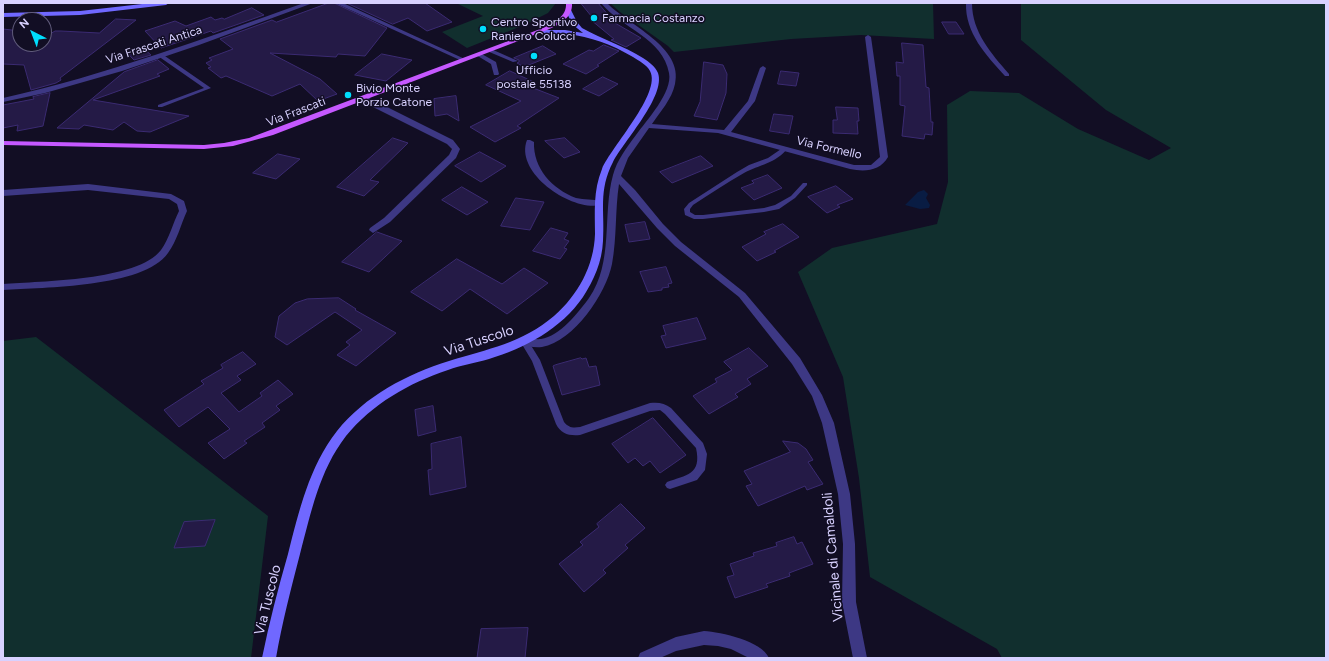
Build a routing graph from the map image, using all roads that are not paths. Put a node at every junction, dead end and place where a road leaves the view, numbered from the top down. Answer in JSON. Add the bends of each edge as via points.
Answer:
{"nodes":[{"id":1,"x":166,"y":3,"type":"edge"},
{"id":2,"x":310,"y":3,"type":"edge"},
{"id":3,"x":338,"y":3,"type":"edge"},
{"id":4,"x":569,"y":3,"type":"edge"},
{"id":5,"x":604,"y":3,"type":"edge"},
{"id":6,"x":969,"y":3,"type":"edge"},
{"id":7,"x":569,"y":11,"type":"junction"},
{"id":8,"x":3,"y":15,"type":"edge"},
{"id":9,"x":538,"y":32,"type":"junction"},
{"id":10,"x":594,"y":37,"type":"junction"},
{"id":11,"x":868,"y":37,"type":"dead end"},
{"id":12,"x":489,"y":50,"type":"junction"},
{"id":13,"x":478,"y":54,"type":"junction"},
{"id":14,"x":160,"y":55,"type":"junction"},
{"id":15,"x":464,"y":60,"type":"junction"},
{"id":16,"x":515,"y":61,"type":"dead end"},
{"id":17,"x":763,"y":68,"type":"dead end"},
{"id":18,"x":496,"y":74,"type":"dead end"},
{"id":19,"x":1007,"y":74,"type":"dead end"},
{"id":20,"x":362,"y":98,"type":"junction"},
{"id":21,"x":3,"y":100,"type":"edge"},
{"id":22,"x":160,"y":106,"type":"dead end"},
{"id":23,"x":646,"y":126,"type":"junction"},
{"id":24,"x":726,"y":133,"type":"junction"},
{"id":25,"x":530,"y":142,"type":"dead end"},
{"id":26,"x":3,"y":143,"type":"edge"},
{"id":27,"x":784,"y":149,"type":"junction"},
{"id":28,"x":617,"y":177,"type":"junction"},
{"id":29,"x":805,"y":184,"type":"dead end"},
{"id":30,"x":3,"y":193,"type":"edge"},
{"id":31,"x":598,"y":203,"type":"junction"},
{"id":32,"x":373,"y":230,"type":"dead end"},
{"id":33,"x":3,"y":287,"type":"edge"},
{"id":34,"x":524,"y":341,"type":"junction"},
{"id":35,"x":670,"y":485,"type":"dead end"},
{"id":36,"x":269,"y":658,"type":"edge"},
{"id":37,"x":645,"y":658,"type":"edge"},
{"id":38,"x":762,"y":658,"type":"edge"},
{"id":39,"x":860,"y":658,"type":"edge"}],
"edges":[{"from":1,"to":8,"type":"street","via":[[80,13]]},
{"from":2,"to":14,"type":"street","name":"Via Frascati Antica"},
{"from":3,"to":15,"type":"street"},
{"from":4,"to":7,"type":"main road"},
{"from":5,"to":23,"type":"street","via":[[622,21],[657,45],[671,66],[674,78],[671,90]]},
{"from":6,"to":19,"type":"street","via":[[968,14],[972,27]]},
{"from":7,"to":9,"type":"main road","name":"Via Frascati","via":[[559,22]]},
{"from":7,"to":10,"type":"street","via":[[574,23]]},
{"from":9,"to":10,"type":"street","via":[[565,32]]},
{"from":9,"to":12,"type":"main road","name":"Via Frascati"},
{"from":10,"to":31,"type":"street","name":"Via Tuscolo","via":[[638,57],[650,67],[655,78],[653,90],[642,112],[616,148],[608,164],[600,187]]},
{"from":11,"to":27,"type":"street","name":"Via Formello","via":[[883,154],[881,162],[872,167],[854,168]]},
{"from":12,"to":13,"type":"main road","name":"Via Frascati"},
{"from":12,"to":16,"type":"street"},
{"from":13,"to":15,"type":"main road","name":"Via Frascati"},
{"from":13,"to":18,"type":"street","via":[[494,64]]},
{"from":14,"to":21,"type":"street","name":"Via Frascati Antica","via":[[77,81]]},
{"from":14,"to":22,"type":"lane","via":[[208,88]]},
{"from":15,"to":20,"type":"main road","name":"Via Frascati"},
{"from":17,"to":24,"type":"street","via":[[748,105]]},
{"from":20,"to":26,"type":"main road","name":"Via Frascati","via":[[267,135],[236,144],[101,146]]},
{"from":20,"to":32,"type":"street","via":[[450,142],[456,149],[453,156],[387,220]]},
{"from":23,"to":24,"type":"street","name":"Via Formello"},
{"from":23,"to":28,"type":"street","via":[[626,155]]},
{"from":24,"to":27,"type":"street","name":"Via Formello"},
{"from":25,"to":31,"type":"street","via":[[533,165],[553,186],[569,198]]},
{"from":27,"to":29,"type":"lane","via":[[776,158],[741,171],[691,204],[687,208],[687,213],[694,217],[703,217],[770,209],[787,202]]},
{"from":28,"to":34,"type":"street","via":[[609,260],[600,289],[585,310],[558,337],[536,344]]},
{"from":28,"to":39,"type":"street","name":"Vicinale di Camaldoli","via":[[678,244],[742,295],[796,361],[817,395],[828,421],[844,494],[849,544],[849,602]]},
{"from":30,"to":33,"type":"street","via":[[88,187],[171,197],[181,203],[183,210],[165,251],[139,270],[103,279]]},
{"from":31,"to":34,"type":"street","name":"Via Tuscolo","via":[[598,246],[588,281],[575,302],[560,317]]},
{"from":34,"to":35,"type":"lane","via":[[536,360],[560,424],[570,432],[580,431],[650,407],[664,407],[700,446],[702,454],[700,470],[694,477]]},
{"from":34,"to":36,"type":"street","name":"Via Tuscolo","via":[[499,352],[445,367],[396,387],[361,412],[338,438],[324,458],[312,484]]},
{"from":37,"to":38,"type":"street","via":[[678,643],[709,637],[737,645]]}]}
